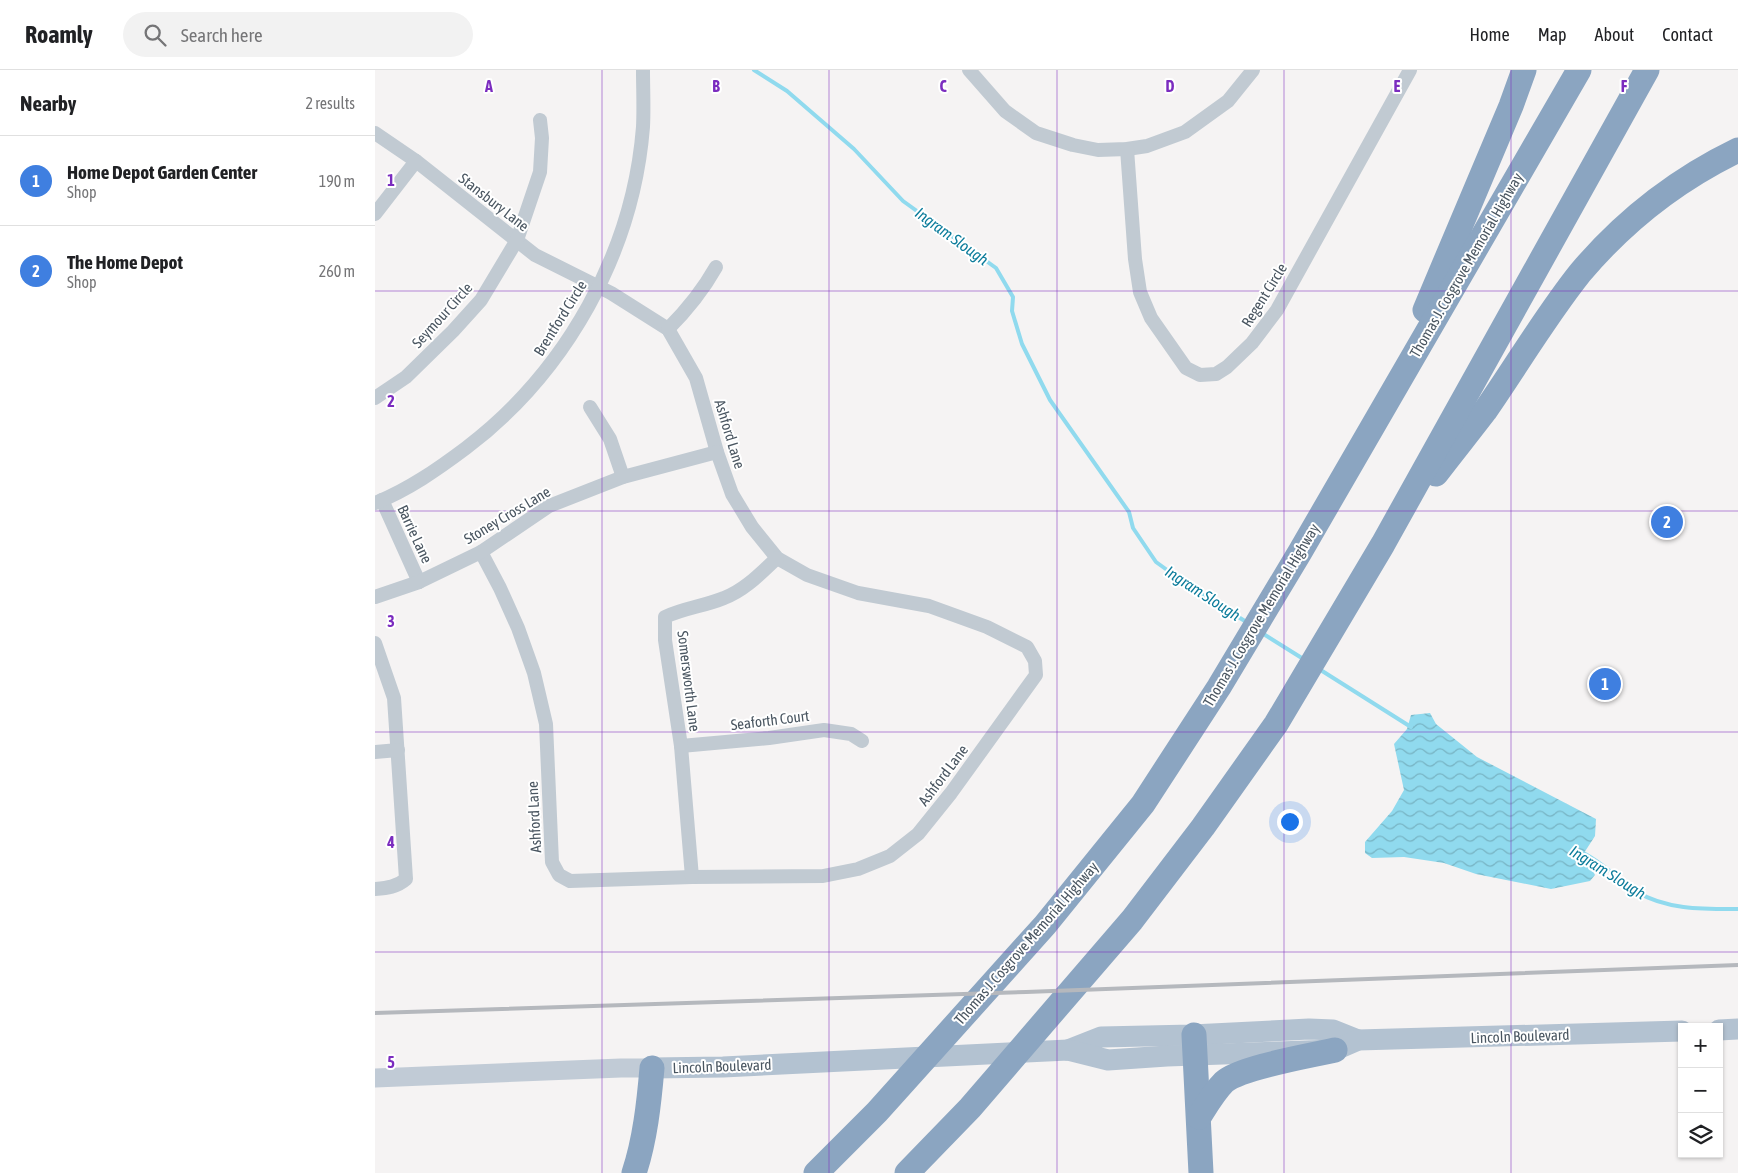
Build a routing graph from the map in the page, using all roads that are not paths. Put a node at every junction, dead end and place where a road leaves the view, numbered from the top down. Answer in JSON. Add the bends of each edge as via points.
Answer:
{"nodes":[{"id":1,"x":643,"y":70,"type":"edge"},
{"id":2,"x":969,"y":70,"type":"edge"},
{"id":3,"x":1253,"y":70,"type":"edge"},
{"id":4,"x":1410,"y":70,"type":"edge"},
{"id":5,"x":1524,"y":70,"type":"edge"},
{"id":6,"x":1579,"y":70,"type":"edge"},
{"id":7,"x":1647,"y":70,"type":"edge"},
{"id":8,"x":540,"y":120,"type":"dead end"},
{"id":9,"x":375,"y":133,"type":"edge"},
{"id":10,"x":1127,"y":149,"type":"junction"},
{"id":11,"x":1738,"y":150,"type":"edge"},
{"id":12,"x":416,"y":161,"type":"junction"},
{"id":13,"x":375,"y":214,"type":"edge"},
{"id":14,"x":517,"y":240,"type":"junction"},
{"id":15,"x":716,"y":267,"type":"dead end"},
{"id":16,"x":599,"y":286,"type":"junction"},
{"id":17,"x":668,"y":329,"type":"junction"},
{"id":18,"x":375,"y":398,"type":"edge"},
{"id":19,"x":590,"y":407,"type":"dead end"},
{"id":20,"x":1382,"y":411,"type":"junction"},
{"id":21,"x":717,"y":452,"type":"junction"},
{"id":22,"x":623,"y":478,"type":"junction"},
{"id":23,"x":378,"y":501,"type":"edge"},
{"id":24,"x":1383,"y":544,"type":"junction"},
{"id":25,"x":481,"y":552,"type":"junction"},
{"id":26,"x":777,"y":558,"type":"junction"},
{"id":27,"x":419,"y":582,"type":"junction"},
{"id":28,"x":375,"y":597,"type":"edge"},
{"id":29,"x":375,"y":643,"type":"edge"},
{"id":30,"x":862,"y":741,"type":"dead end"},
{"id":31,"x":681,"y":746,"type":"junction"},
{"id":32,"x":398,"y":750,"type":"junction"},
{"id":33,"x":375,"y":752,"type":"edge"},
{"id":34,"x":692,"y":877,"type":"junction"},
{"id":35,"x":375,"y":889,"type":"edge"},
{"id":36,"x":1738,"y":1029,"type":"edge"},
{"id":37,"x":1723,"y":1030,"type":"edge"},
{"id":38,"x":1678,"y":1031,"type":"edge"},
{"id":39,"x":1358,"y":1040,"type":"junction"},
{"id":40,"x":1194,"y":1046,"type":"junction"},
{"id":41,"x":1335,"y":1050,"type":"junction"},
{"id":42,"x":651,"y":1068,"type":"junction"},
{"id":43,"x":375,"y":1078,"type":"edge"},
{"id":44,"x":1199,"y":1117,"type":"junction"},
{"id":45,"x":634,"y":1173,"type":"edge"},
{"id":46,"x":816,"y":1173,"type":"edge"},
{"id":47,"x":907,"y":1173,"type":"edge"},
{"id":48,"x":1201,"y":1173,"type":"edge"}],
"edges":[{"from":1,"to":16,"type":"street","name":"Brentford Circle","via":[[643,127],[638,162],[623,225]]},
{"from":2,"to":10,"type":"street","via":[[1005,111],[1036,133],[1098,150]]},
{"from":3,"to":10,"type":"street","via":[[1228,101],[1185,132],[1147,146]]},
{"from":4,"to":10,"type":"street","name":"Regent Circle","via":[[1277,310],[1252,344],[1216,374],[1200,376],[1186,368],[1151,318],[1140,292]]},
{"from":5,"to":20,"type":"highway"},
{"from":6,"to":20,"type":"highway","name":"Thomas J. Cosgrove Memorial Highway"},
{"from":7,"to":24,"type":"highway"},
{"from":8,"to":14,"type":"street","name":"Seymour Circle","via":[[540,172]]},
{"from":9,"to":12,"type":"street","name":"Stansbury Lane"},
{"from":11,"to":24,"type":"highway","via":[[1651,203],[1581,273],[1484,411]]},
{"from":12,"to":13,"type":"street"},
{"from":12,"to":14,"type":"street","name":"Stansbury Lane"},
{"from":14,"to":16,"type":"street","name":"Stansbury Lane","via":[[535,254]]},
{"from":14,"to":18,"type":"street","name":"Seymour Circle","via":[[481,300],[405,377]]},
{"from":15,"to":17,"type":"street","via":[[706,286]]},
{"from":16,"to":17,"type":"street","name":"Ashford Lane"},
{"from":16,"to":23,"type":"street","name":"Brentford Circle","via":[[561,351],[520,401],[448,462]]},
{"from":17,"to":21,"type":"street","name":"Ashford Lane","via":[[696,378]]},
{"from":19,"to":22,"type":"street","via":[[610,439]]},
{"from":20,"to":46,"type":"highway","name":"Thomas J. Cosgrove Memorial Highway","via":[[1219,687],[1143,804],[1045,925],[877,1112]]},
{"from":21,"to":22,"type":"street","name":"Stoney Cross Lane"},
{"from":21,"to":26,"type":"street","name":"Ashford Lane","via":[[732,494],[752,527]]},
{"from":22,"to":25,"type":"street","name":"Stoney Cross Lane","via":[[549,506]]},
{"from":23,"to":27,"type":"street","name":"Barrie Lane"},
{"from":24,"to":47,"type":"highway","via":[[1276,724],[1203,828],[1131,920],[970,1108]]},
{"from":25,"to":27,"type":"street","name":"Stoney Cross Lane"},
{"from":25,"to":34,"type":"street","name":"Ashford Lane","via":[[504,596],[534,673],[545,724],[552,862],[559,875],[570,881]]},
{"from":26,"to":31,"type":"street","name":"Somersworth Lane","via":[[754,580],[726,598],[679,610],[665,617],[665,640]]},
{"from":26,"to":34,"type":"street","name":"Ashford Lane","via":[[807,575],[858,593],[929,606],[987,627],[1027,647],[1035,661],[1036,675],[918,834],[890,856],[857,869],[823,876]]},
{"from":27,"to":28,"type":"street","name":"Stoney Cross Lane"},
{"from":29,"to":32,"type":"street","via":[[393,698]]},
{"from":30,"to":31,"type":"street","name":"Seaforth Court","via":[[851,734],[824,730]]},
{"from":31,"to":34,"type":"street","name":"Somersworth Lane"},
{"from":32,"to":33,"type":"street"},
{"from":32,"to":35,"type":"street","via":[[406,879],[401,884]]},
{"from":36,"to":37,"type":"main road"},
{"from":38,"to":39,"type":"main road","name":"Lincoln Boulevard"},
{"from":39,"to":40,"type":"main road","name":"Lincoln Boulevard","via":[[1333,1030],[1309,1029]]},
{"from":39,"to":41,"type":"main road","name":"Lincoln Boulevard"},
{"from":40,"to":41,"type":"main road","name":"Lincoln Boulevard"},
{"from":40,"to":42,"type":"main road","name":"Lincoln Boulevard","via":[[1167,1056],[1108,1060],[1068,1050]]},
{"from":40,"to":44,"type":"highway"},
{"from":41,"to":44,"type":"highway","via":[[1234,1075],[1223,1082]]},
{"from":42,"to":43,"type":"main road","name":"Lincoln Boulevard"},
{"from":42,"to":45,"type":"highway","via":[[650,1093]]},
{"from":44,"to":48,"type":"highway"}]}
